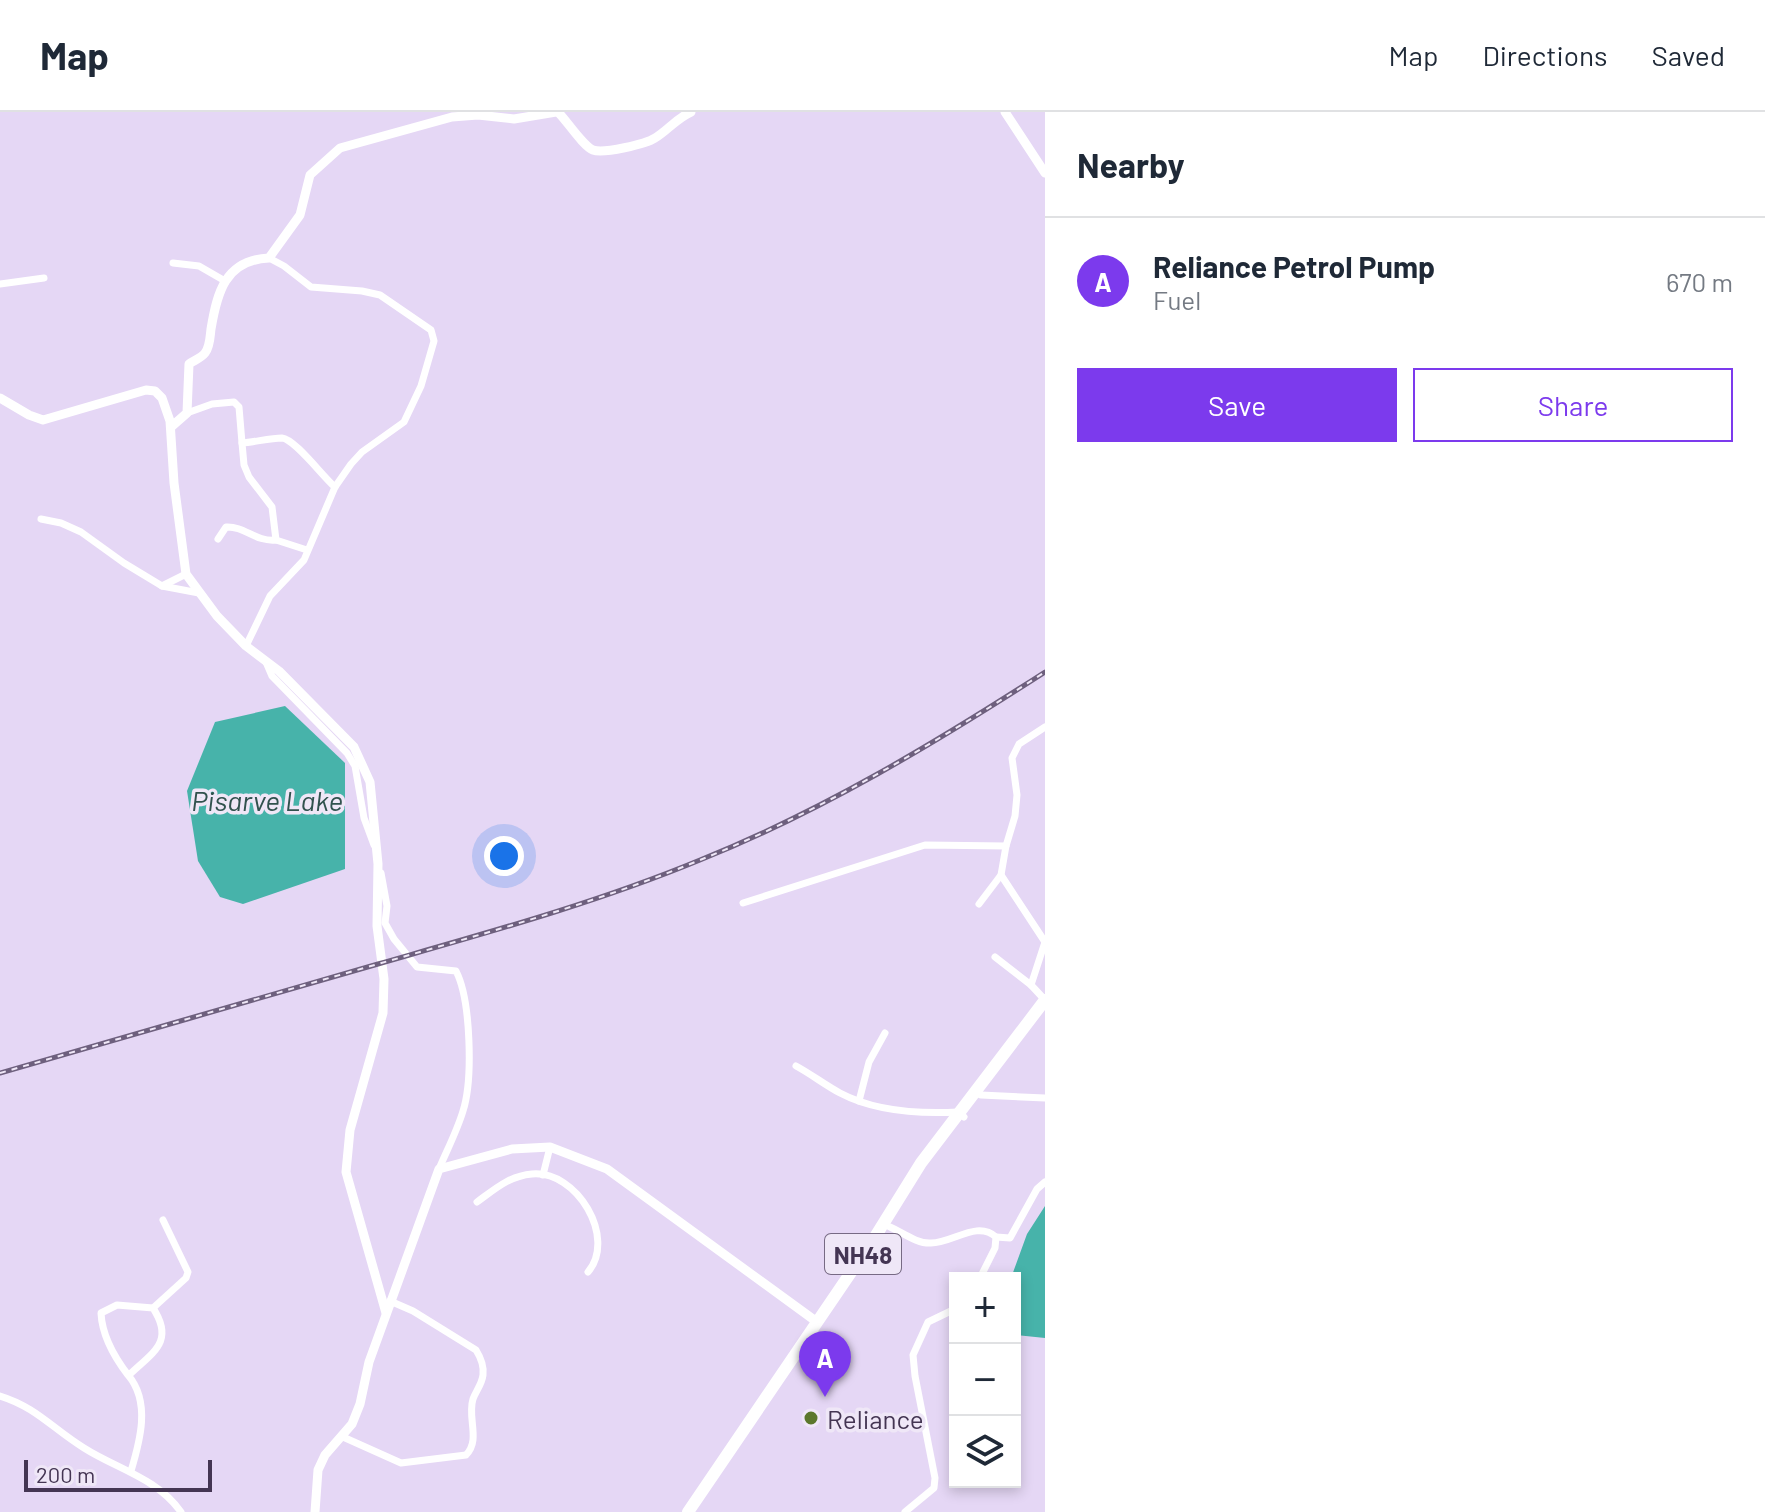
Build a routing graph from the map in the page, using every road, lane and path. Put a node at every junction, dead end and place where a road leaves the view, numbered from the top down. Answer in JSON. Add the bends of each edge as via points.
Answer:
{"nodes":[{"id":1,"x":557,"y":112,"type":"edge"},
{"id":2,"x":691,"y":112,"type":"edge"},
{"id":3,"x":1005,"y":112,"type":"edge"},
{"id":4,"x":1045,"y":173,"type":"edge"},
{"id":5,"x":269,"y":258,"type":"junction"},
{"id":6,"x":173,"y":263,"type":"dead end"},
{"id":7,"x":44,"y":278,"type":"dead end"},
{"id":8,"x":225,"y":281,"type":"junction"},
{"id":9,"x":0,"y":284,"type":"edge"},
{"id":10,"x":0,"y":398,"type":"edge"},
{"id":11,"x":187,"y":413,"type":"junction"},
{"id":12,"x":171,"y":427,"type":"junction"},
{"id":13,"x":242,"y":443,"type":"junction"},
{"id":14,"x":335,"y":487,"type":"junction"},
{"id":15,"x":41,"y":519,"type":"dead end"},
{"id":16,"x":218,"y":539,"type":"dead end"},
{"id":17,"x":276,"y":540,"type":"junction"},
{"id":18,"x":307,"y":550,"type":"junction"},
{"id":19,"x":186,"y":574,"type":"junction"},
{"id":20,"x":162,"y":586,"type":"junction"},
{"id":21,"x":199,"y":593,"type":"junction"},
{"id":22,"x":246,"y":646,"type":"junction"},
{"id":23,"x":266,"y":661,"type":"junction"},
{"id":24,"x":1045,"y":727,"type":"edge"},
{"id":25,"x":1006,"y":846,"type":"junction"},
{"id":26,"x":1001,"y":875,"type":"junction"},
{"id":27,"x":743,"y":903,"type":"dead end"},
{"id":28,"x":979,"y":904,"type":"dead end"},
{"id":29,"x":1045,"y":942,"type":"edge"},
{"id":30,"x":995,"y":957,"type":"dead end"},
{"id":31,"x":1031,"y":985,"type":"junction"},
{"id":32,"x":1045,"y":1000,"type":"edge"},
{"id":33,"x":1045,"y":1012,"type":"edge"},
{"id":34,"x":885,"y":1033,"type":"dead end"},
{"id":35,"x":1001,"y":1063,"type":"junction"},
{"id":36,"x":796,"y":1066,"type":"dead end"},
{"id":37,"x":981,"y":1095,"type":"junction"},
{"id":38,"x":1045,"y":1098,"type":"edge"},
{"id":39,"x":859,"y":1101,"type":"junction"},
{"id":40,"x":961,"y":1115,"type":"junction"},
{"id":41,"x":550,"y":1147,"type":"junction"},
{"id":42,"x":439,"y":1169,"type":"junction"},
{"id":43,"x":543,"y":1175,"type":"junction"},
{"id":44,"x":1045,"y":1182,"type":"edge"},
{"id":45,"x":477,"y":1202,"type":"dead end"},
{"id":46,"x":163,"y":1220,"type":"dead end"},
{"id":47,"x":890,"y":1227,"type":"junction"},
{"id":48,"x":996,"y":1237,"type":"junction"},
{"id":49,"x":588,"y":1272,"type":"dead end"},
{"id":50,"x":983,"y":1272,"type":"edge"},
{"id":51,"x":390,"y":1301,"type":"junction"},
{"id":52,"x":153,"y":1308,"type":"junction"},
{"id":53,"x":949,"y":1312,"type":"edge"},
{"id":54,"x":386,"y":1313,"type":"junction"},
{"id":55,"x":817,"y":1322,"type":"junction"},
{"id":56,"x":129,"y":1375,"type":"junction"},
{"id":57,"x":0,"y":1396,"type":"edge"},
{"id":58,"x":343,"y":1437,"type":"junction"},
{"id":59,"x":131,"y":1471,"type":"junction"},
{"id":60,"x":181,"y":1512,"type":"edge"},
{"id":61,"x":315,"y":1512,"type":"edge"},
{"id":62,"x":688,"y":1512,"type":"edge"},
{"id":63,"x":697,"y":1512,"type":"edge"},
{"id":64,"x":905,"y":1512,"type":"edge"}],
"edges":[{"from":1,"to":2,"type":"street","via":[[594,151],[652,141]]},
{"from":1,"to":5,"type":"street","via":[[514,119],[452,117],[340,148],[310,175],[300,215]]},
{"from":3,"to":4,"type":"street"},
{"from":5,"to":8,"type":"street","via":[[241,266]]},
{"from":5,"to":14,"type":"street","via":[[311,287],[380,295],[433,334],[432,355],[404,422],[362,452]]},
{"from":6,"to":8,"type":"street","via":[[199,266]]},
{"from":7,"to":9,"type":"street"},
{"from":8,"to":11,"type":"street","via":[[206,352],[189,364]]},
{"from":10,"to":12,"type":"street","via":[[43,420],[155,391]]},
{"from":11,"to":12,"type":"street"},
{"from":11,"to":13,"type":"street","via":[[234,402]]},
{"from":12,"to":19,"type":"street"},
{"from":13,"to":14,"type":"street","via":[[284,438]]},
{"from":13,"to":17,"type":"street","via":[[249,477],[272,507]]},
{"from":14,"to":18,"type":"street"},
{"from":15,"to":20,"type":"street","via":[[81,532]]},
{"from":16,"to":17,"type":"street","via":[[232,526],[257,539]]},
{"from":17,"to":18,"type":"street"},
{"from":18,"to":22,"type":"street","via":[[270,596]]},
{"from":19,"to":20,"type":"street"},
{"from":19,"to":21,"type":"street"},
{"from":20,"to":21,"type":"street"},
{"from":21,"to":22,"type":"street"},
{"from":22,"to":23,"type":"street"},
{"from":23,"to":42,"type":"street","via":[[272,676],[355,766],[364,818],[377,852],[385,923],[394,939],[417,967],[456,971],[461,981],[468,1087]]},
{"from":23,"to":54,"type":"street","via":[[354,747],[370,782],[383,1013],[350,1130],[346,1172]]},
{"from":24,"to":25,"type":"street","via":[[1019,744],[1012,758],[1017,795]]},
{"from":25,"to":26,"type":"street"},
{"from":25,"to":27,"type":"street","via":[[925,845]]},
{"from":26,"to":28,"type":"street"},
{"from":26,"to":29,"type":"street"},
{"from":29,"to":31,"type":"street"},
{"from":30,"to":31,"type":"street"},
{"from":31,"to":32,"type":"street"},
{"from":32,"to":35,"type":"highway","number":"NH48"},
{"from":33,"to":35,"type":"highway","number":"NH48"},
{"from":34,"to":39,"type":"street","via":[[869,1062]]},
{"from":35,"to":37,"type":"highway","number":"NH48"},
{"from":35,"to":40,"type":"highway","number":"NH48"},
{"from":36,"to":39,"type":"street"},
{"from":37,"to":38,"type":"street"},
{"from":37,"to":40,"type":"highway","number":"NH48"},
{"from":39,"to":40,"type":"street"},
{"from":40,"to":47,"type":"highway","number":"NH48"},
{"from":40,"to":55,"type":"highway","number":"NH48","via":[[921,1163]]},
{"from":41,"to":42,"type":"street","via":[[512,1149]]},
{"from":41,"to":43,"type":"street"},
{"from":41,"to":55,"type":"street","via":[[607,1169]]},
{"from":42,"to":51,"type":"street"},
{"from":43,"to":45,"type":"street","via":[[507,1180]]},
{"from":43,"to":49,"type":"street","via":[[573,1190],[590,1214],[599,1238],[598,1260]]},
{"from":44,"to":48,"type":"street","via":[[1010,1238]]},
{"from":46,"to":52,"type":"street","via":[[188,1272]]},
{"from":47,"to":48,"type":"street","via":[[928,1244],[982,1229]]},
{"from":47,"to":63,"type":"highway","number":"NH48"},
{"from":48,"to":50,"type":"street"},
{"from":51,"to":54,"type":"street"},
{"from":51,"to":58,"type":"street","via":[[476,1350],[481,1358],[484,1373],[473,1399],[471,1450],[466,1455],[401,1463]]},
{"from":52,"to":56,"type":"street","via":[[164,1331],[162,1340]]},
{"from":52,"to":56,"type":"street","via":[[117,1305],[101,1313],[117,1362]]},
{"from":53,"to":64,"type":"street","via":[[928,1322],[913,1355],[935,1478],[934,1488]]},
{"from":54,"to":58,"type":"street","via":[[360,1404]]},
{"from":55,"to":62,"type":"highway","number":"NH48"},
{"from":56,"to":59,"type":"street","via":[[142,1420]]},
{"from":57,"to":59,"type":"street","via":[[26,1405],[80,1446]]},
{"from":58,"to":61,"type":"street","via":[[318,1470]]},
{"from":59,"to":60,"type":"street"}]}
